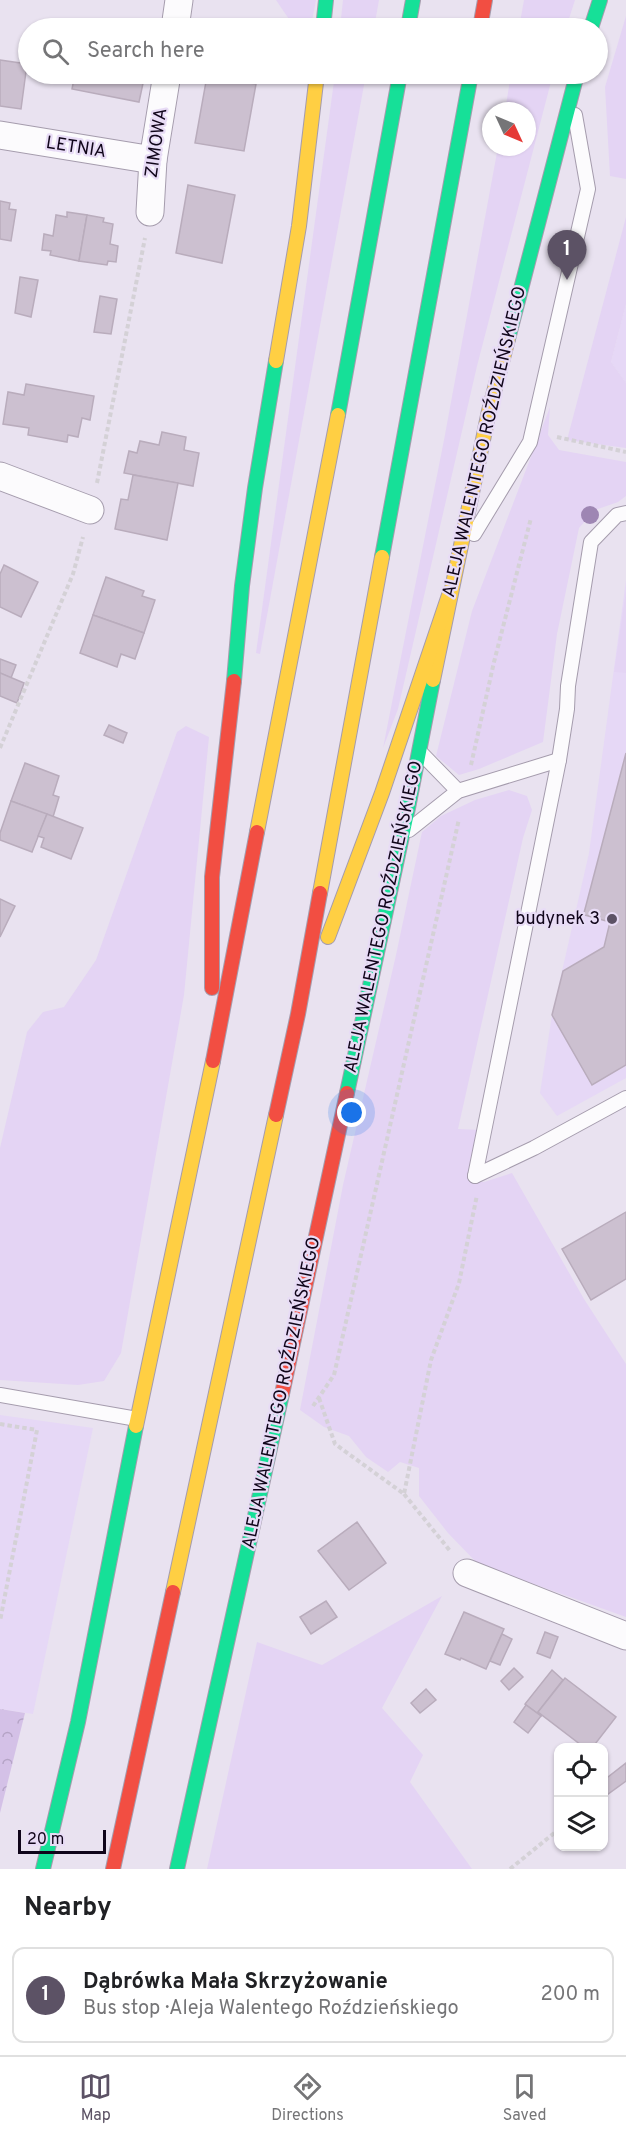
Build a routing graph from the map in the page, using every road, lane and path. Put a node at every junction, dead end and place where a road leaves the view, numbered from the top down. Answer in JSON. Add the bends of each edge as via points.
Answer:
{"nodes":[{"id":1,"x":179,"y":0,"type":"edge"},
{"id":2,"x":326,"y":0,"type":"edge"},
{"id":3,"x":413,"y":0,"type":"edge"},
{"id":4,"x":485,"y":0,"type":"edge"},
{"id":5,"x":600,"y":0,"type":"edge"},
{"id":6,"x":176,"y":18,"type":"edge"},
{"id":7,"x":324,"y":18,"type":"edge"},
{"id":8,"x":410,"y":18,"type":"edge"},
{"id":9,"x":482,"y":18,"type":"edge"},
{"id":10,"x":594,"y":18,"type":"edge"},
{"id":11,"x":165,"y":84,"type":"edge"},
{"id":12,"x":316,"y":84,"type":"edge"},
{"id":13,"x":398,"y":84,"type":"edge"},
{"id":14,"x":469,"y":84,"type":"edge"},
{"id":15,"x":574,"y":84,"type":"edge"},
{"id":16,"x":572,"y":91,"type":"junction"},
{"id":17,"x":0,"y":135,"type":"edge"},
{"id":18,"x":153,"y":160,"type":"junction"},
{"id":19,"x":150,"y":212,"type":"dead end"},
{"id":20,"x":557,"y":437,"type":"dead end"},
{"id":21,"x":626,"y":452,"type":"edge"},
{"id":22,"x":0,"y":476,"type":"edge"},
{"id":23,"x":90,"y":510,"type":"dead end"},
{"id":24,"x":626,"y":513,"type":"edge"},
{"id":25,"x":531,"y":518,"type":"dead end"},
{"id":26,"x":455,"y":564,"type":"junction"},
{"id":27,"x":449,"y":595,"type":"junction"},
{"id":28,"x":419,"y":751,"type":"junction"},
{"id":29,"x":559,"y":760,"type":"junction"},
{"id":30,"x":462,"y":790,"type":"junction"},
{"id":31,"x":402,"y":836,"type":"junction"},
{"id":32,"x":298,"y":1014,"type":"junction"},
{"id":33,"x":213,"y":1061,"type":"junction"},
{"id":34,"x":626,"y":1098,"type":"edge"},
{"id":35,"x":475,"y":1176,"type":"junction"},
{"id":36,"x":377,"y":1188,"type":"dead end"},
{"id":37,"x":0,"y":1395,"type":"edge"},
{"id":38,"x":319,"y":1397,"type":"dead end"},
{"id":39,"x":137,"y":1419,"type":"junction"},
{"id":40,"x":0,"y":1424,"type":"edge"},
{"id":41,"x":404,"y":1494,"type":"junction"},
{"id":42,"x":467,"y":1573,"type":"joint"},
{"id":43,"x":0,"y":1621,"type":"edge"},
{"id":44,"x":626,"y":1636,"type":"edge"},
{"id":45,"x":554,"y":1833,"type":"edge"},
{"id":46,"x":43,"y":1869,"type":"edge"},
{"id":47,"x":113,"y":1869,"type":"edge"},
{"id":48,"x":177,"y":1869,"type":"edge"},
{"id":49,"x":510,"y":1869,"type":"edge"}],
"edges":[{"from":1,"to":6,"type":"street"},
{"from":2,"to":7,"type":"main road"},
{"from":3,"to":8,"type":"main road"},
{"from":4,"to":9,"type":"main road"},
{"from":5,"to":10,"type":"main road"},
{"from":11,"to":18,"type":"street","name":"ZIMOWA"},
{"from":12,"to":33,"type":"main road","via":[[299,226],[242,586],[212,877]]},
{"from":13,"to":33,"type":"main road"},
{"from":14,"to":32,"type":"main road"},
{"from":15,"to":16,"type":"main road","name":"ALEJA WALENTEGO ROŹDZIEŃSKIEGO"},
{"from":16,"to":26,"type":"main road","name":"ALEJA WALENTEGO ROŹDZIEŃSKIEGO","via":[[489,411]]},
{"from":16,"to":26,"type":"lane","via":[[588,189],[530,442]]},
{"from":17,"to":18,"type":"street","name":"LETNIA"},
{"from":18,"to":19,"type":"street","name":"ZIMOWA"},
{"from":20,"to":21,"type":"path"},
{"from":22,"to":23,"type":"street"},
{"from":24,"to":29,"type":"lane","via":[[617,514],[591,542]]},
{"from":25,"to":30,"type":"path"},
{"from":26,"to":27,"type":"main road","name":"ALEJA WALENTEGO ROŹDZIEŃSKIEGO"},
{"from":27,"to":28,"type":"main road","name":"ALEJA WALENTEGO ROŹDZIEŃSKIEGO"},
{"from":27,"to":32,"type":"main road","via":[[382,792]]},
{"from":28,"to":30,"type":"lane"},
{"from":28,"to":31,"type":"main road","name":"ALEJA WALENTEGO ROŹDZIEŃSKIEGO"},
{"from":29,"to":30,"type":"lane"},
{"from":29,"to":35,"type":"lane"},
{"from":30,"to":31,"type":"lane"},
{"from":30,"to":36,"type":"path"},
{"from":31,"to":48,"type":"main road","name":"ALEJA WALENTEGO ROŹDZIEŃSKIEGO"},
{"from":32,"to":47,"type":"main road"},
{"from":33,"to":39,"type":"main road"},
{"from":34,"to":35,"type":"lane"},
{"from":35,"to":41,"type":"path","via":[[477,1199],[459,1283],[431,1360]]},
{"from":37,"to":39,"type":"lane"},
{"from":38,"to":41,"type":"path","via":[[335,1444]]},
{"from":39,"to":46,"type":"main road","via":[[78,1722]]},
{"from":40,"to":43,"type":"path","via":[[37,1430]]},
{"from":41,"to":42,"type":"path"},
{"from":42,"to":44,"type":"street"},
{"from":45,"to":49,"type":"path"}]}
